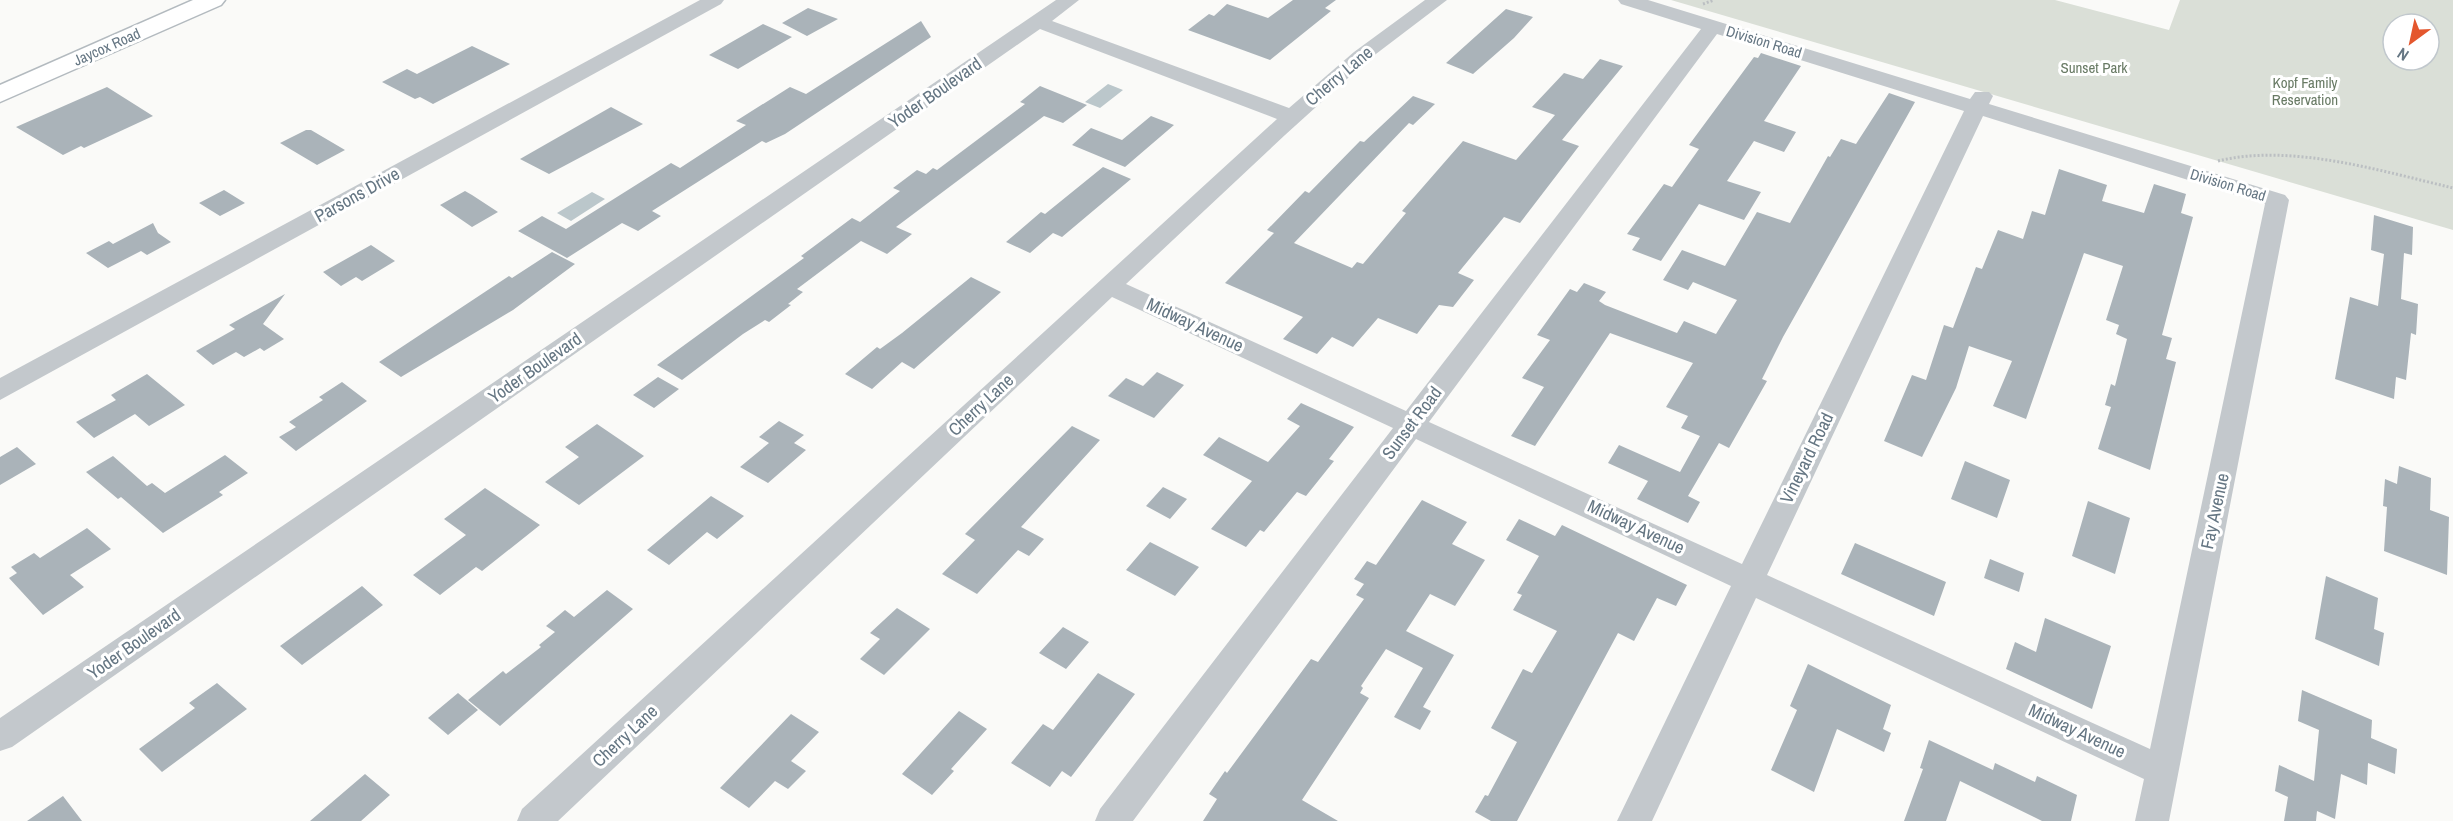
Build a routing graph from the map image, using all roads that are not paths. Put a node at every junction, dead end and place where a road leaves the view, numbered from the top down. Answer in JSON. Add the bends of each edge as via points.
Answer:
{"nodes":[{"id":1,"x":213,"y":0,"type":"edge"},
{"id":2,"x":714,"y":0,"type":"edge"},
{"id":3,"x":1070,"y":0,"type":"edge"},
{"id":4,"x":1437,"y":0,"type":"edge"},
{"id":5,"x":1628,"y":0,"type":"edge"},
{"id":6,"x":1038,"y":22,"type":"junction"},
{"id":7,"x":1713,"y":26,"type":"junction"},
{"id":8,"x":0,"y":94,"type":"edge"},
{"id":9,"x":1979,"y":102,"type":"junction"},
{"id":10,"x":1292,"y":117,"type":"junction"},
{"id":11,"x":2277,"y":200,"type":"junction"},
{"id":12,"x":1109,"y":286,"type":"junction"},
{"id":13,"x":0,"y":390,"type":"edge"},
{"id":14,"x":1411,"y":424,"type":"junction"},
{"id":15,"x":1749,"y":580,"type":"junction"},
{"id":16,"x":0,"y":736,"type":"edge"},
{"id":17,"x":2162,"y":771,"type":"junction"},
{"id":18,"x":534,"y":821,"type":"edge"},
{"id":19,"x":1112,"y":821,"type":"edge"},
{"id":20,"x":1634,"y":821,"type":"edge"},
{"id":21,"x":2152,"y":821,"type":"edge"}],
"edges":[{"from":1,"to":8,"type":"street","name":"Jaycox Road"},
{"from":2,"to":13,"type":"street","name":"Parsons Drive"},
{"from":3,"to":6,"type":"street","name":"Yoder Boulevard"},
{"from":4,"to":10,"type":"street","name":"Cherry Lane","via":[[1361,56]]},
{"from":5,"to":7,"type":"street","name":"Division Road"},
{"from":6,"to":10,"type":"street"},
{"from":6,"to":16,"type":"street","name":"Yoder Boulevard"},
{"from":7,"to":9,"type":"street","name":"Division Road"},
{"from":7,"to":14,"type":"street","name":"Sunset Road"},
{"from":9,"to":11,"type":"street","name":"Division Road"},
{"from":9,"to":11,"type":"street","name":"Division Road","via":[[2210,165],[2259,184]]},
{"from":9,"to":15,"type":"street","name":"Vineyard Road"},
{"from":10,"to":12,"type":"street","name":"Cherry Lane"},
{"from":11,"to":17,"type":"street","name":"Fay Avenue"},
{"from":12,"to":14,"type":"street","name":"Midway Avenue"},
{"from":12,"to":18,"type":"street","name":"Cherry Lane"},
{"from":14,"to":15,"type":"street","name":"Midway Avenue"},
{"from":14,"to":19,"type":"street","name":"Sunset Road"},
{"from":15,"to":17,"type":"street","name":"Midway Avenue"},
{"from":15,"to":20,"type":"street","name":"Vineyard Road"},
{"from":17,"to":21,"type":"street","name":"Fay Avenue"}]}
